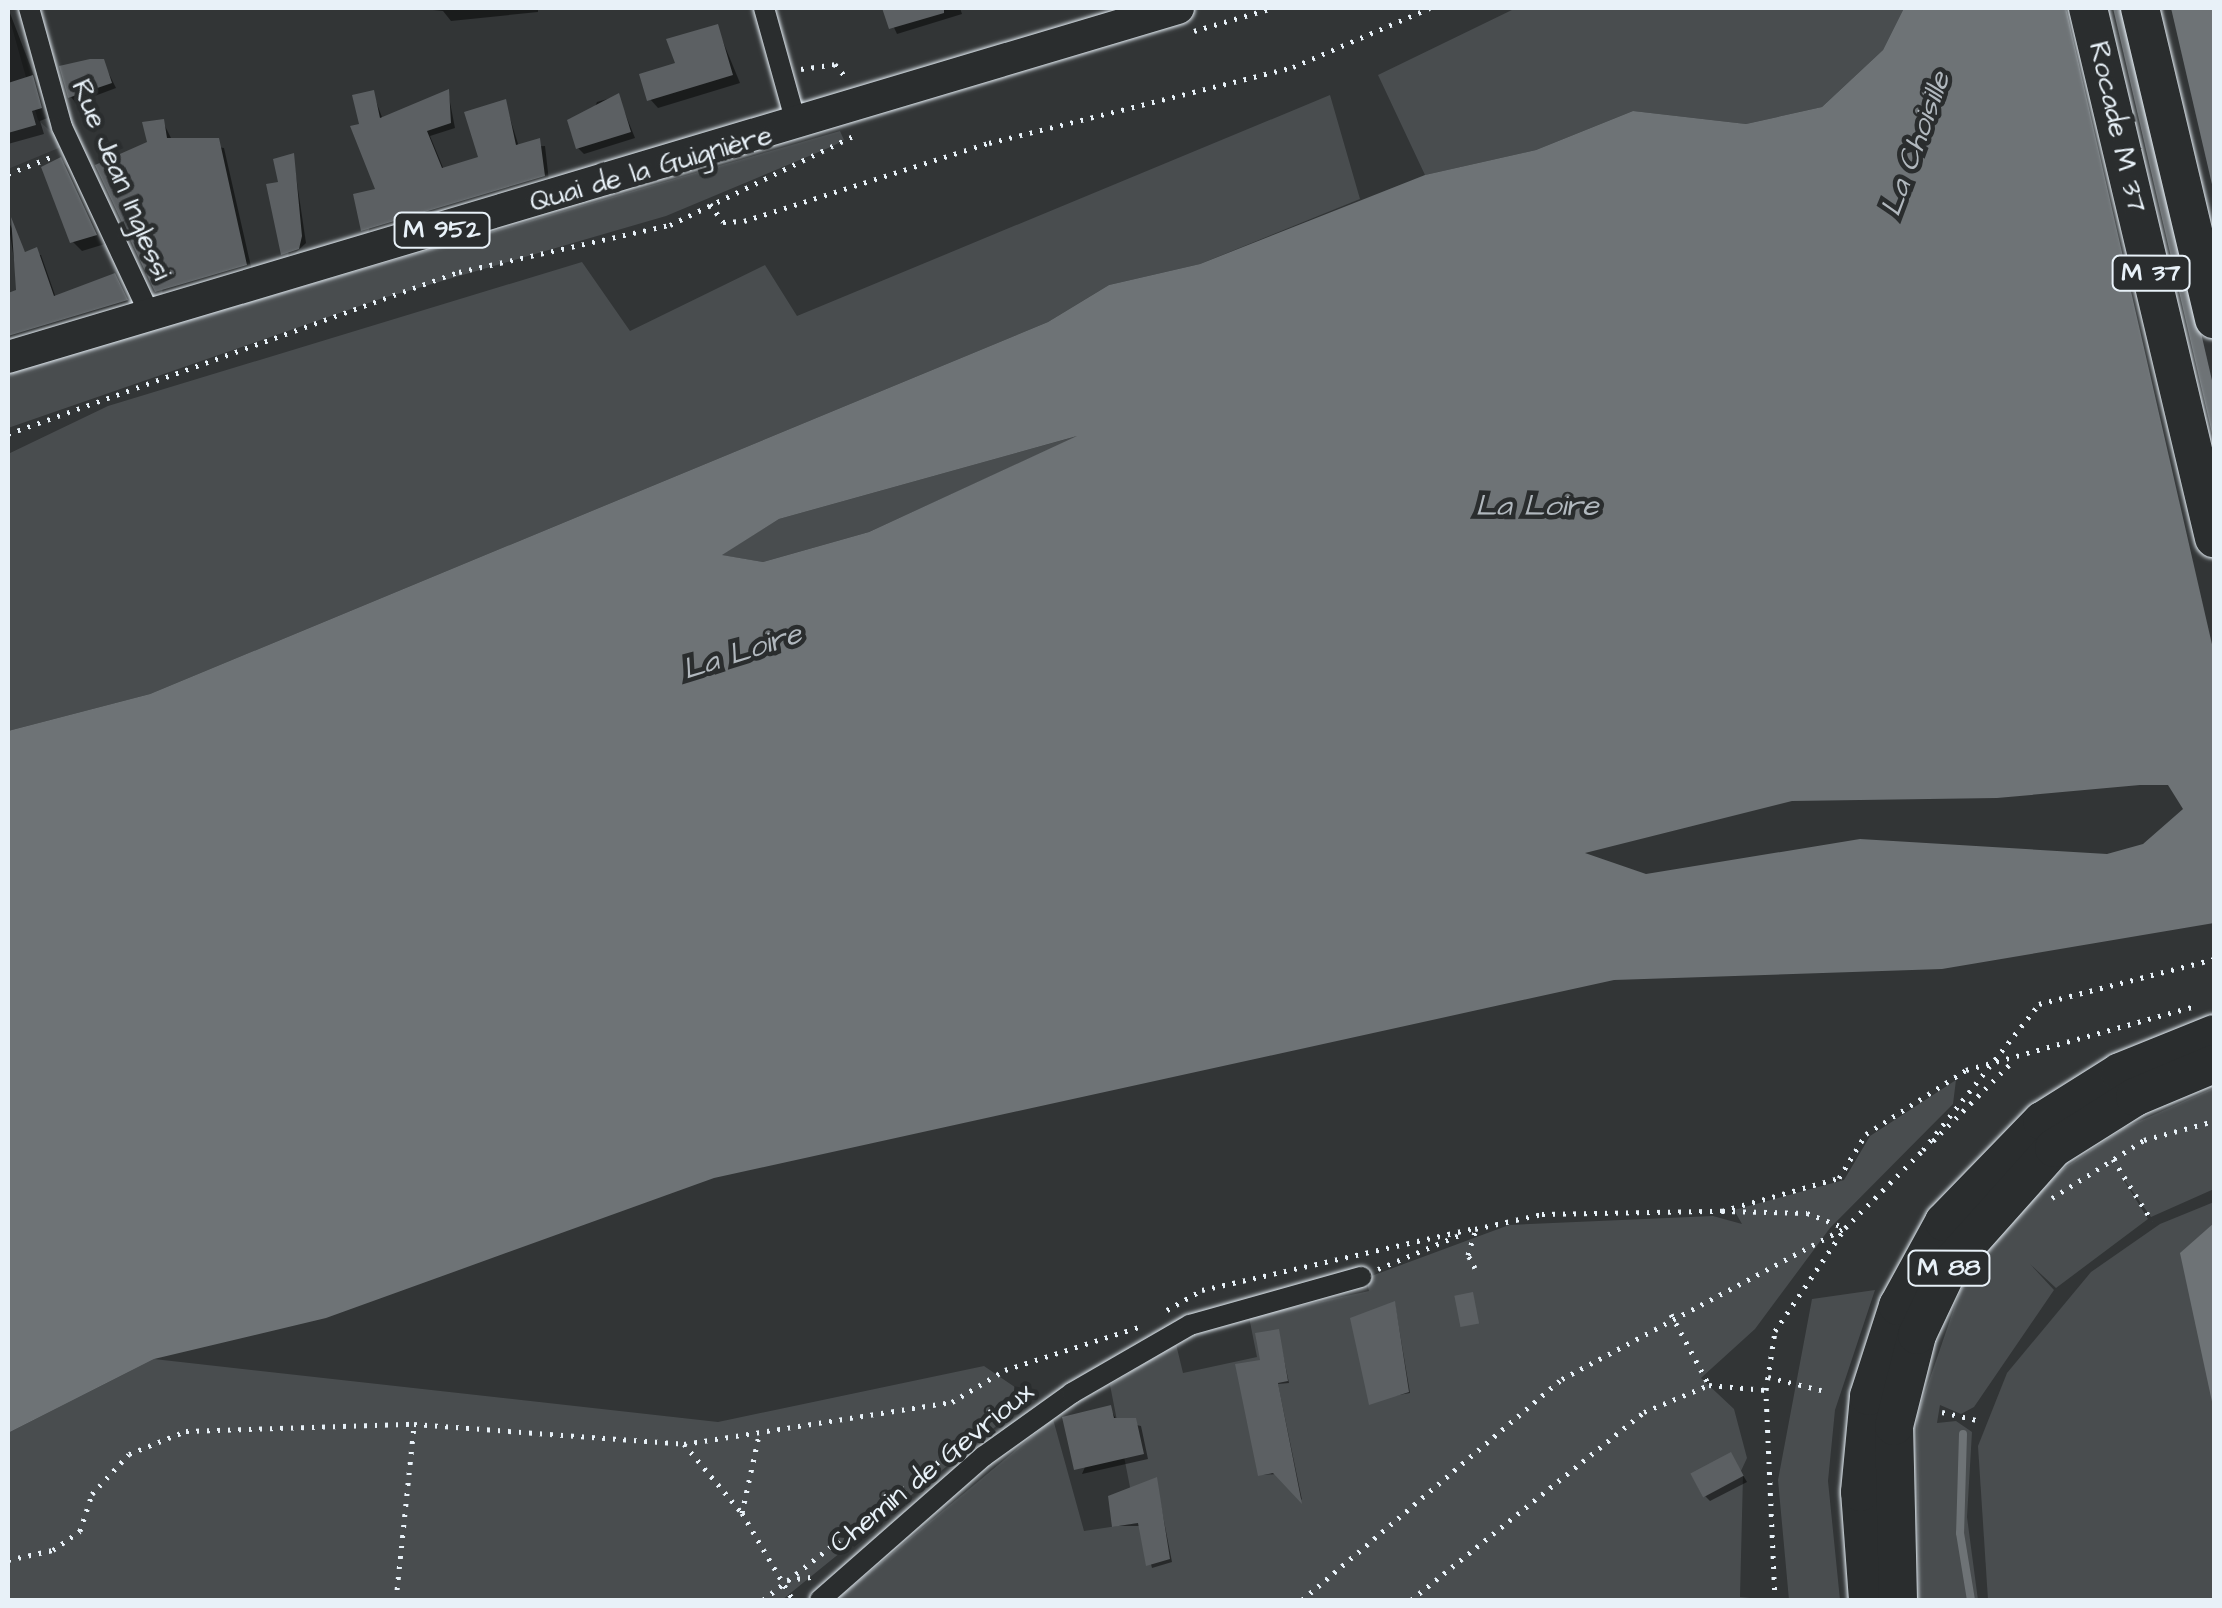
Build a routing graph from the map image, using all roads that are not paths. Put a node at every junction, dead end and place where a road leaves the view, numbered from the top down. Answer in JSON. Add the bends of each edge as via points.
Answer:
{"nodes":[{"id":1,"x":29,"y":8,"type":"edge"},
{"id":2,"x":764,"y":8,"type":"edge"},
{"id":3,"x":1178,"y":8,"type":"edge"},
{"id":4,"x":2088,"y":8,"type":"edge"},
{"id":5,"x":2140,"y":8,"type":"edge"},
{"id":6,"x":797,"y":126,"type":"junction"},
{"id":7,"x":150,"y":315,"type":"junction"},
{"id":8,"x":2214,"y":319,"type":"edge"},
{"id":9,"x":8,"y":357,"type":"edge"},
{"id":10,"x":2214,"y":538,"type":"edge"},
{"id":11,"x":2214,"y":1034,"type":"edge"},
{"id":12,"x":2214,"y":1064,"type":"edge"},
{"id":13,"x":1362,"y":1277,"type":"road end"},
{"id":14,"x":820,"y":1600,"type":"edge"},
{"id":15,"x":1868,"y":1600,"type":"edge"},
{"id":16,"x":1898,"y":1600,"type":"edge"}],
"edges":[{"from":1,"to":7,"type":"street","name":"Rue Jean Inglessi","via":[[72,149]]},
{"from":2,"to":6,"type":"street"},
{"from":3,"to":6,"type":"main road","name":"Quai de la Guignière","number":"M 952"},
{"from":4,"to":10,"type":"highway","name":"Rocade M 37","number":"M 37"},
{"from":5,"to":8,"type":"highway","name":"Rocade M 37","number":"M 37"},
{"from":6,"to":7,"type":"main road","name":"Quai de la Guignière","number":"M 952"},
{"from":7,"to":9,"type":"main road","name":"Quai de la Guignière","number":"M 952"},
{"from":11,"to":15,"type":"highway","number":"M 88","via":[[2120,1072],[2042,1121],[1972,1184],[1935,1236],[1898,1306],[1869,1396],[1860,1492]]},
{"from":12,"to":16,"type":"highway","number":"M 88","via":[[2134,1097],[2054,1148],[1952,1263],[1917,1335],[1894,1426]]},
{"from":13,"to":14,"type":"street","name":"Chemin de Gevrioux","via":[[1190,1324],[1072,1393],[984,1456]]}]}
